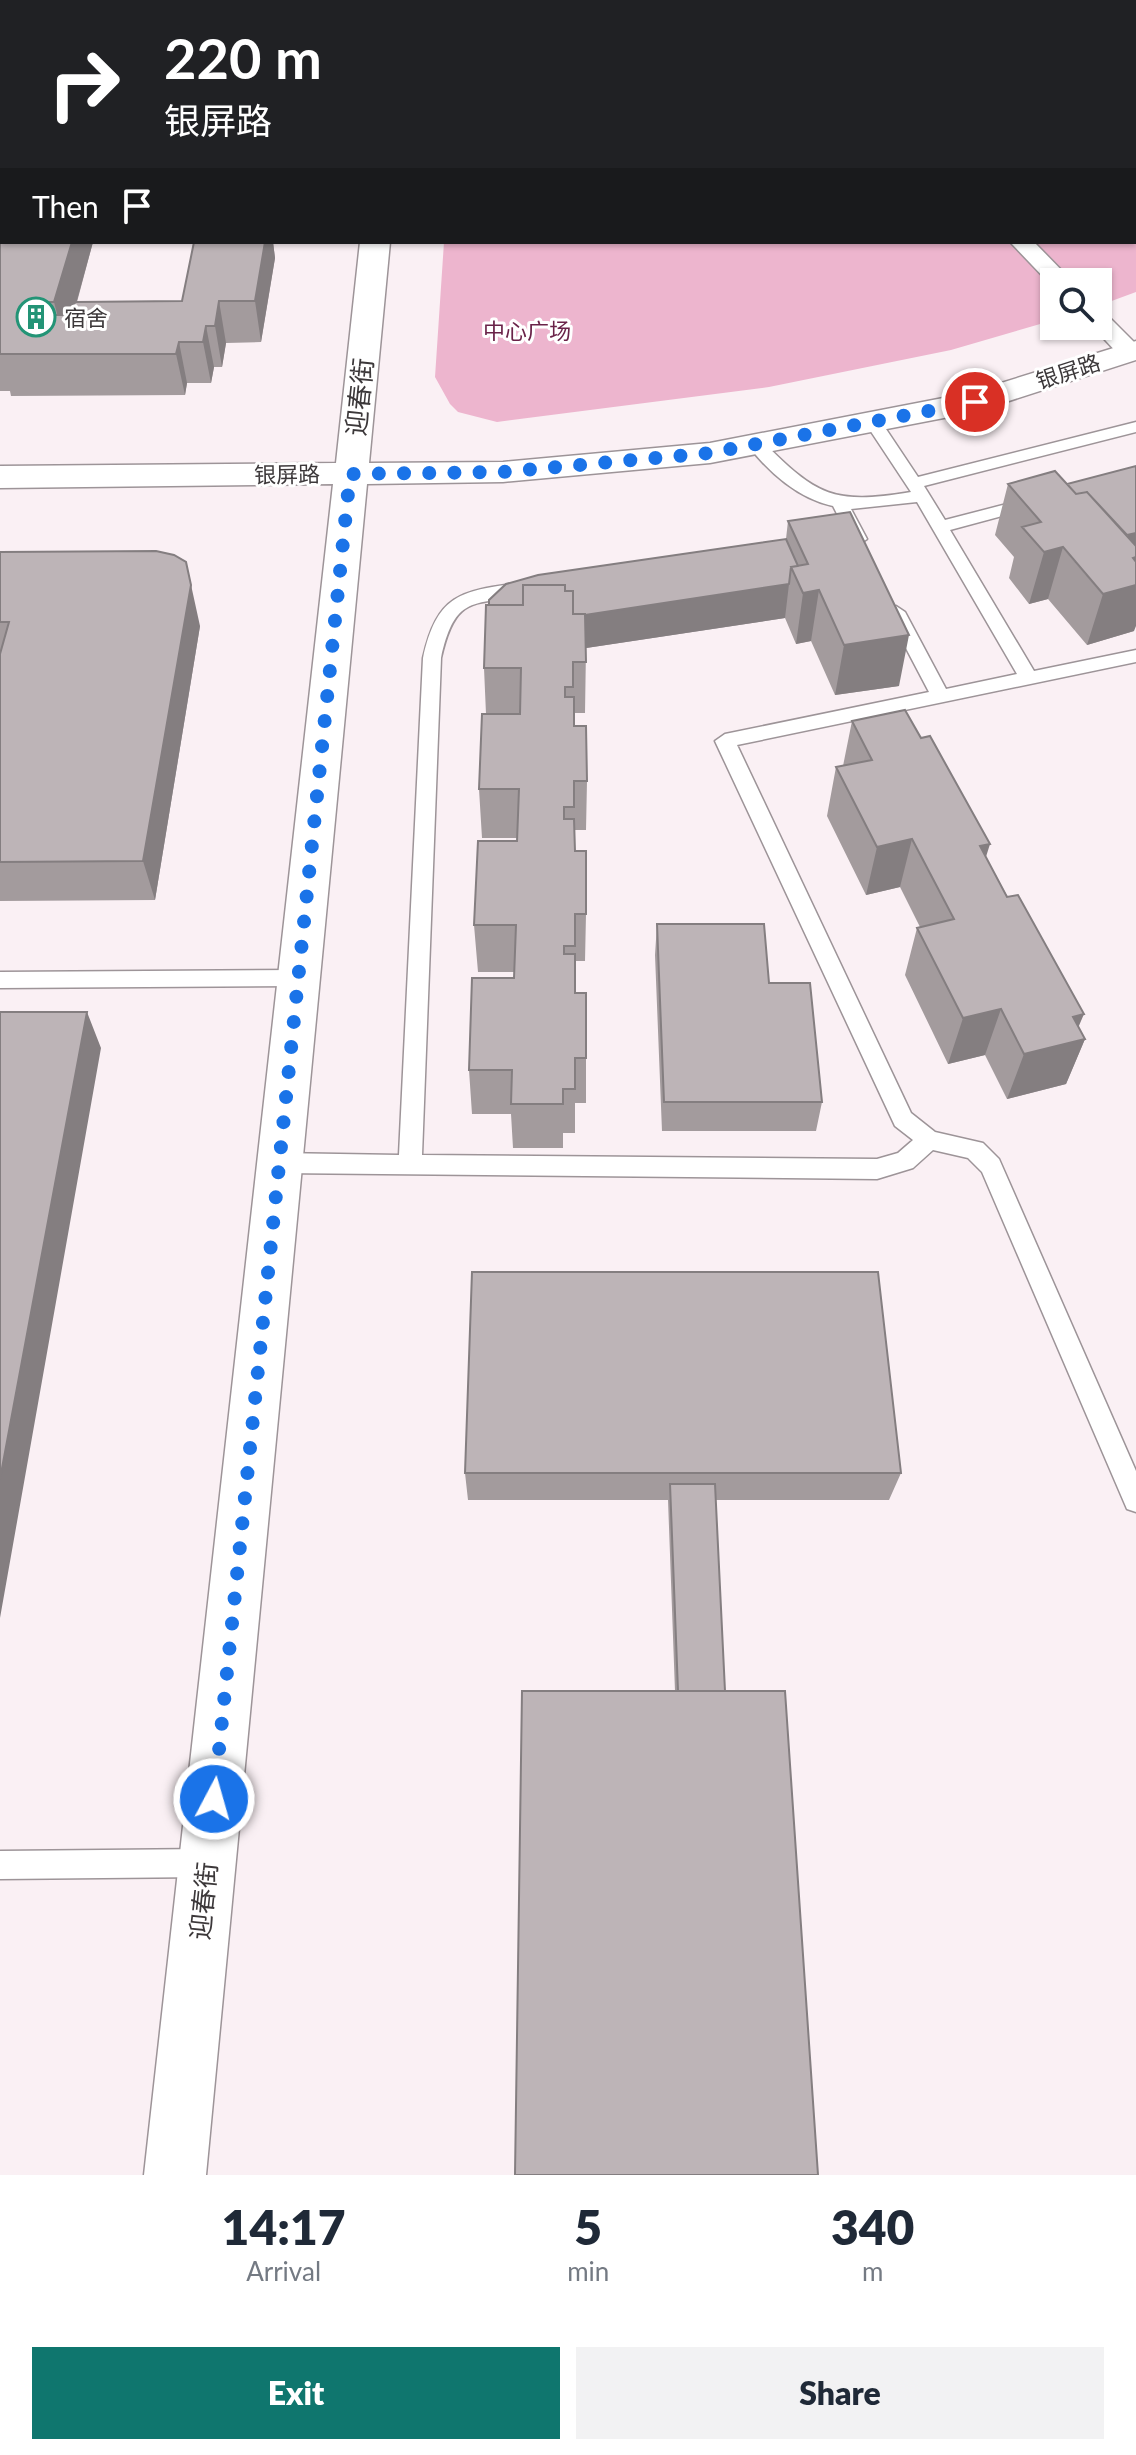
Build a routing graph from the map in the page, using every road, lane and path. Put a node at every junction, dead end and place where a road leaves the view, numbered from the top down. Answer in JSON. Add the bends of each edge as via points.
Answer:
{"nodes":[{"id":1,"x":375,"y":244,"type":"edge"},
{"id":2,"x":1023,"y":244,"type":"edge"},
{"id":3,"x":1047,"y":268,"type":"edge"},
{"id":4,"x":1112,"y":332,"type":"edge"},
{"id":5,"x":1133,"y":351,"type":"edge"},
{"id":6,"x":874,"y":424,"type":"junction"},
{"id":7,"x":1136,"y":427,"type":"edge"},
{"id":8,"x":756,"y":445,"type":"junction"},
{"id":9,"x":350,"y":474,"type":"junction"},
{"id":10,"x":0,"y":477,"type":"edge"},
{"id":11,"x":918,"y":490,"type":"junction"},
{"id":12,"x":1042,"y":500,"type":"edge"},
{"id":13,"x":840,"y":504,"type":"junction"},
{"id":14,"x":940,"y":527,"type":"junction"},
{"id":15,"x":857,"y":548,"type":"edge"},
{"id":16,"x":550,"y":585,"type":"edge"},
{"id":17,"x":889,"y":599,"type":"edge"},
{"id":18,"x":1136,"y":656,"type":"edge"},
{"id":19,"x":1029,"y":678,"type":"junction"},
{"id":20,"x":941,"y":697,"type":"junction"},
{"id":21,"x":299,"y":978,"type":"junction"},
{"id":22,"x":0,"y":980,"type":"edge"},
{"id":23,"x":929,"y":1140,"type":"junction"},
{"id":24,"x":279,"y":1163,"type":"junction"},
{"id":25,"x":410,"y":1164,"type":"junction"},
{"id":26,"x":1136,"y":1500,"type":"edge"},
{"id":27,"x":207,"y":1863,"type":"junction"},
{"id":28,"x":0,"y":1865,"type":"edge"},
{"id":29,"x":175,"y":2175,"type":"edge"}],
"edges":[{"from":1,"to":9,"type":"street","name":"迎春街"},
{"from":2,"to":3,"type":"street"},
{"from":4,"to":5,"type":"street"},
{"from":5,"to":6,"type":"street","name":"银屏路","via":[[975,402]]},
{"from":6,"to":8,"type":"street","name":"银屏路"},
{"from":6,"to":11,"type":"lane"},
{"from":7,"to":11,"type":"lane"},
{"from":8,"to":9,"type":"street","name":"银屏路","via":[[503,472]]},
{"from":8,"to":13,"type":"lane","via":[[797,486]]},
{"from":9,"to":10,"type":"street","name":"银屏路"},
{"from":9,"to":21,"type":"street","name":"迎春街"},
{"from":11,"to":13,"type":"lane","via":[[870,505]]},
{"from":11,"to":14,"type":"lane"},
{"from":12,"to":14,"type":"lane"},
{"from":13,"to":15,"type":"lane"},
{"from":14,"to":19,"type":"lane"},
{"from":16,"to":25,"type":"lane","via":[[488,593],[459,606],[442,620],[432,658]]},
{"from":17,"to":20,"type":"lane"},
{"from":18,"to":19,"type":"lane"},
{"from":19,"to":20,"type":"lane"},
{"from":20,"to":23,"type":"lane","via":[[725,741],[903,1119]]},
{"from":21,"to":22,"type":"lane"},
{"from":21,"to":24,"type":"street","name":"迎春街"},
{"from":23,"to":25,"type":"lane","via":[[905,1161],[877,1169]]},
{"from":23,"to":26,"type":"lane","via":[[975,1150],[991,1166]]},
{"from":24,"to":25,"type":"lane"},
{"from":24,"to":27,"type":"street","name":"迎春街"},
{"from":27,"to":28,"type":"lane"},
{"from":27,"to":29,"type":"street","name":"迎春街"}]}
